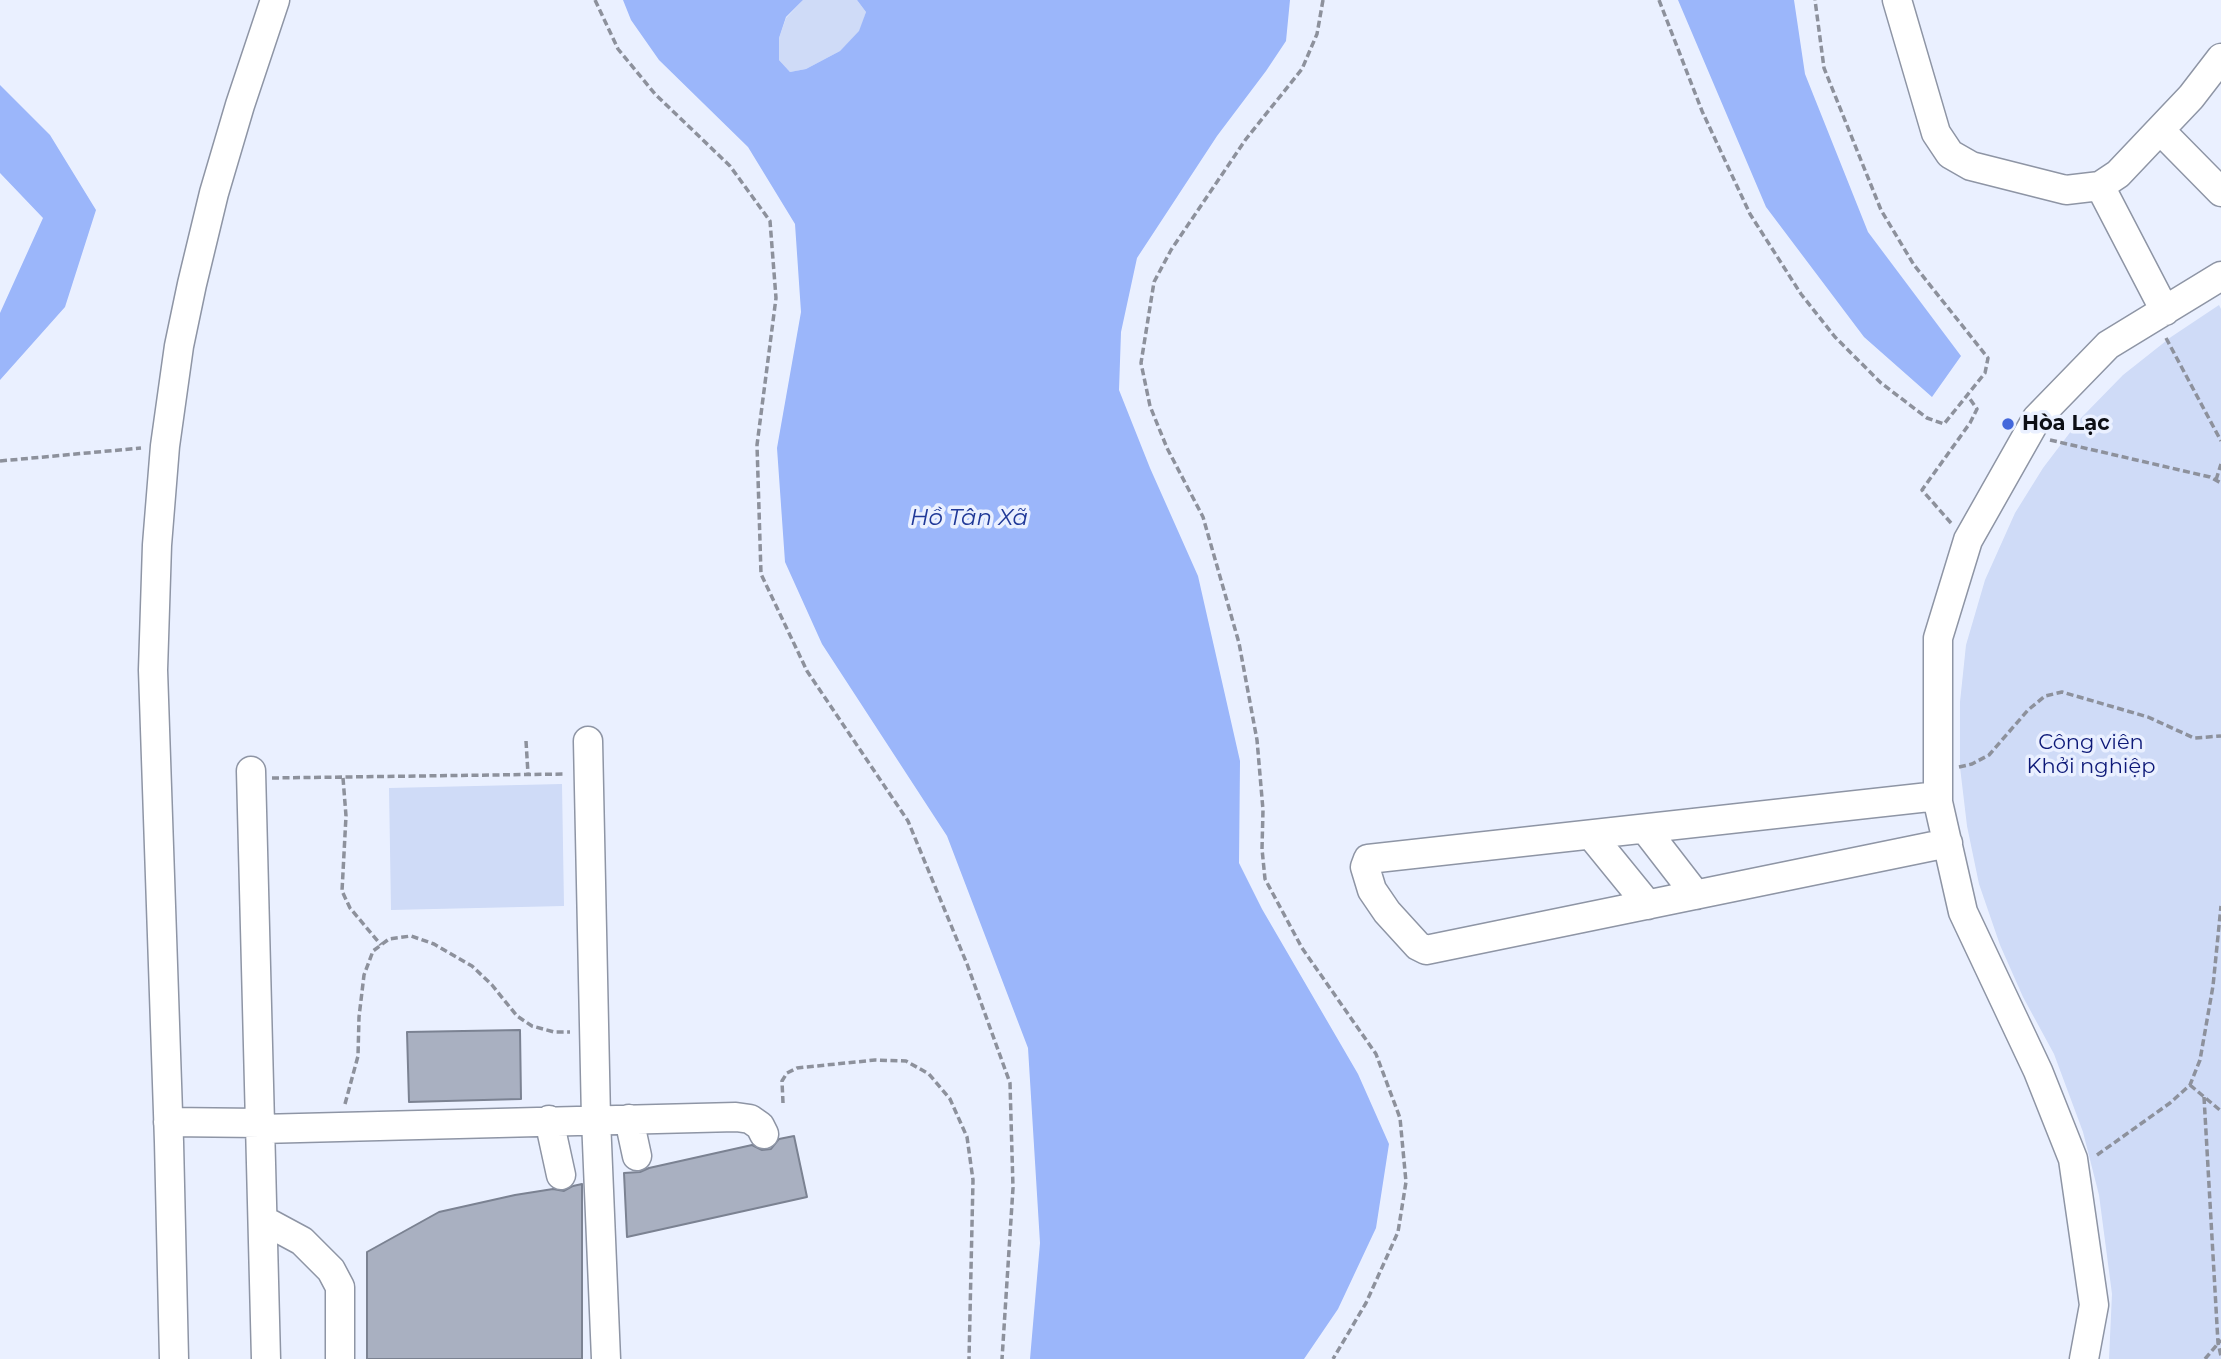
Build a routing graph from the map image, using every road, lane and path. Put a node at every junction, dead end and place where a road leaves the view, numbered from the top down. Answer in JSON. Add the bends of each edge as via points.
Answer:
{"nodes":[{"id":1,"x":275,"y":0,"type":"edge"},
{"id":2,"x":595,"y":0,"type":"edge"},
{"id":3,"x":1323,"y":0,"type":"edge"},
{"id":4,"x":1659,"y":0,"type":"edge"},
{"id":5,"x":1815,"y":0,"type":"edge"},
{"id":6,"x":1897,"y":0,"type":"edge"},
{"id":7,"x":2221,"y":58,"type":"edge"},
{"id":8,"x":2160,"y":130,"type":"junction"},
{"id":9,"x":2101,"y":186,"type":"junction"},
{"id":10,"x":2221,"y":192,"type":"edge"},
{"id":11,"x":2221,"y":276,"type":"edge"},
{"id":12,"x":2159,"y":314,"type":"junction"},
{"id":13,"x":1968,"y":396,"type":"junction"},
{"id":14,"x":2027,"y":435,"type":"junction"},
{"id":15,"x":2221,"y":441,"type":"edge"},
{"id":16,"x":165,"y":446,"type":"junction"},
{"id":17,"x":0,"y":461,"type":"edge"},
{"id":18,"x":2221,"y":464,"type":"edge"},
{"id":19,"x":2219,"y":482,"type":"edge"},
{"id":20,"x":1968,"y":540,"type":"junction"},
{"id":21,"x":2221,"y":736,"type":"edge"},
{"id":22,"x":526,"y":741,"type":"dead end"},
{"id":23,"x":589,"y":741,"type":"dead end"},
{"id":24,"x":1938,"y":768,"type":"junction"},
{"id":25,"x":573,"y":773,"type":"dead end"},
{"id":26,"x":528,"y":774,"type":"junction"},
{"id":27,"x":259,"y":775,"type":"joint"},
{"id":28,"x":343,"y":777,"type":"junction"},
{"id":29,"x":1938,"y":796,"type":"junction"},
{"id":30,"x":1645,"y":829,"type":"junction"},
{"id":31,"x":1591,"y":835,"type":"junction"},
{"id":32,"x":1948,"y":843,"type":"junction"},
{"id":33,"x":1696,"y":895,"type":"junction"},
{"id":34,"x":1648,"y":905,"type":"junction"},
{"id":35,"x":2221,"y":906,"type":"edge"},
{"id":36,"x":381,"y":945,"type":"junction"},
{"id":37,"x":579,"y":1032,"type":"dead end"},
{"id":38,"x":2190,"y":1085,"type":"junction"},
{"id":39,"x":2204,"y":1097,"type":"junction"},
{"id":40,"x":783,"y":1103,"type":"dead end"},
{"id":41,"x":2221,"y":1111,"type":"edge"},
{"id":42,"x":342,"y":1113,"type":"dead end"},
{"id":43,"x":596,"y":1119,"type":"junction"},
{"id":44,"x":629,"y":1119,"type":"junction"},
{"id":45,"x":549,"y":1120,"type":"junction"},
{"id":46,"x":261,"y":1131,"type":"junction"},
{"id":47,"x":169,"y":1132,"type":"junction"},
{"id":48,"x":764,"y":1134,"type":"dead end"},
{"id":49,"x":637,"y":1156,"type":"dead end"},
{"id":50,"x":2075,"y":1170,"type":"junction"},
{"id":51,"x":562,"y":1175,"type":"dead end"},
{"id":52,"x":263,"y":1220,"type":"junction"},
{"id":53,"x":2219,"y":1341,"type":"edge"},
{"id":54,"x":2221,"y":1356,"type":"edge"},
{"id":55,"x":174,"y":1359,"type":"edge"},
{"id":56,"x":267,"y":1359,"type":"edge"},
{"id":57,"x":340,"y":1359,"type":"edge"},
{"id":58,"x":606,"y":1359,"type":"edge"},
{"id":59,"x":969,"y":1359,"type":"edge"},
{"id":60,"x":1002,"y":1359,"type":"edge"},
{"id":61,"x":1333,"y":1359,"type":"edge"},
{"id":62,"x":2084,"y":1359,"type":"edge"},
{"id":63,"x":2205,"y":1359,"type":"edge"}],
"edges":[{"from":1,"to":16,"type":"street","via":[[214,192],[179,346]]},
{"from":2,"to":60,"type":"path","via":[[618,49],[655,94],[730,166],[771,221],[775,298],[757,445],[761,574],[807,671],[908,821],[1010,1083],[1013,1188]]},
{"from":3,"to":61,"type":"path","via":[[1318,34],[1303,69],[1246,139],[1154,282],[1141,363],[1154,417],[1203,517],[1239,643],[1257,740],[1265,879],[1303,948],[1376,1054],[1400,1118],[1406,1182],[1398,1232],[1366,1303]]},
{"from":4,"to":13,"type":"path","via":[[1702,111],[1750,214],[1801,294],[1881,383],[1927,418],[1944,424]]},
{"from":5,"to":13,"type":"path","via":[[1824,68],[1881,210],[1914,265],[1988,358],[1985,373]]},
{"from":6,"to":9,"type":"street","via":[[1936,133],[1950,154],[1971,166],[2066,190]]},
{"from":7,"to":8,"type":"street"},
{"from":8,"to":9,"type":"street"},
{"from":8,"to":10,"type":"street"},
{"from":9,"to":12,"type":"street"},
{"from":11,"to":12,"type":"street"},
{"from":12,"to":14,"type":"street","via":[[2108,345],[2037,418]]},
{"from":12,"to":15,"type":"path"},
{"from":13,"to":20,"type":"path","via":[[1977,409],[1922,490]]},
{"from":14,"to":19,"type":"path"},
{"from":14,"to":20,"type":"street"},
{"from":16,"to":17,"type":"path"},
{"from":16,"to":47,"type":"street","via":[[153,670]]},
{"from":18,"to":19,"type":"path"},
{"from":20,"to":24,"type":"street","via":[[1938,638]]},
{"from":21,"to":24,"type":"path","via":[[2194,738],[2148,717],[2062,692],[2045,696],[2028,710],[1989,755],[1972,764]]},
{"from":22,"to":26,"type":"path"},
{"from":23,"to":43,"type":"street"},
{"from":24,"to":29,"type":"street"},
{"from":25,"to":26,"type":"path"},
{"from":26,"to":28,"type":"path"},
{"from":27,"to":28,"type":"path"},
{"from":27,"to":46,"type":"street"},
{"from":28,"to":36,"type":"path","via":[[342,891]]},
{"from":29,"to":30,"type":"street"},
{"from":29,"to":32,"type":"street"},
{"from":30,"to":31,"type":"street"},
{"from":30,"to":33,"type":"street"},
{"from":31,"to":34,"type":"street"},
{"from":31,"to":34,"type":"street","via":[[1368,859],[1365,867],[1372,890],[1387,912],[1426,950]]},
{"from":32,"to":33,"type":"street"},
{"from":32,"to":50,"type":"street","via":[[1963,912],[2038,1071]]},
{"from":33,"to":34,"type":"street"},
{"from":35,"to":38,"type":"path","via":[[2211,998],[2200,1060]]},
{"from":36,"to":37,"type":"path","via":[[411,936],[434,944],[472,966],[517,1016],[532,1026]]},
{"from":36,"to":42,"type":"path","via":[[373,951],[365,975],[358,1056]]},
{"from":38,"to":39,"type":"path"},
{"from":38,"to":50,"type":"path"},
{"from":39,"to":41,"type":"path"},
{"from":39,"to":53,"type":"path"},
{"from":40,"to":59,"type":"path","via":[[782,1081],[797,1068],[875,1060],[906,1061],[929,1074],[950,1098],[967,1137],[973,1180]]},
{"from":43,"to":44,"type":"street"},
{"from":43,"to":45,"type":"street"},
{"from":43,"to":58,"type":"street"},
{"from":44,"to":48,"type":"street","via":[[736,1117],[750,1119]]},
{"from":44,"to":49,"type":"street"},
{"from":45,"to":46,"type":"street"},
{"from":45,"to":51,"type":"street"},
{"from":46,"to":47,"type":"street"},
{"from":46,"to":52,"type":"street"},
{"from":47,"to":55,"type":"street"},
{"from":50,"to":62,"type":"street","via":[[2094,1305]]},
{"from":52,"to":56,"type":"street"},
{"from":52,"to":57,"type":"street","via":[[302,1241],[331,1270],[340,1287]]},
{"from":53,"to":54,"type":"path"},
{"from":53,"to":63,"type":"path"}]}
